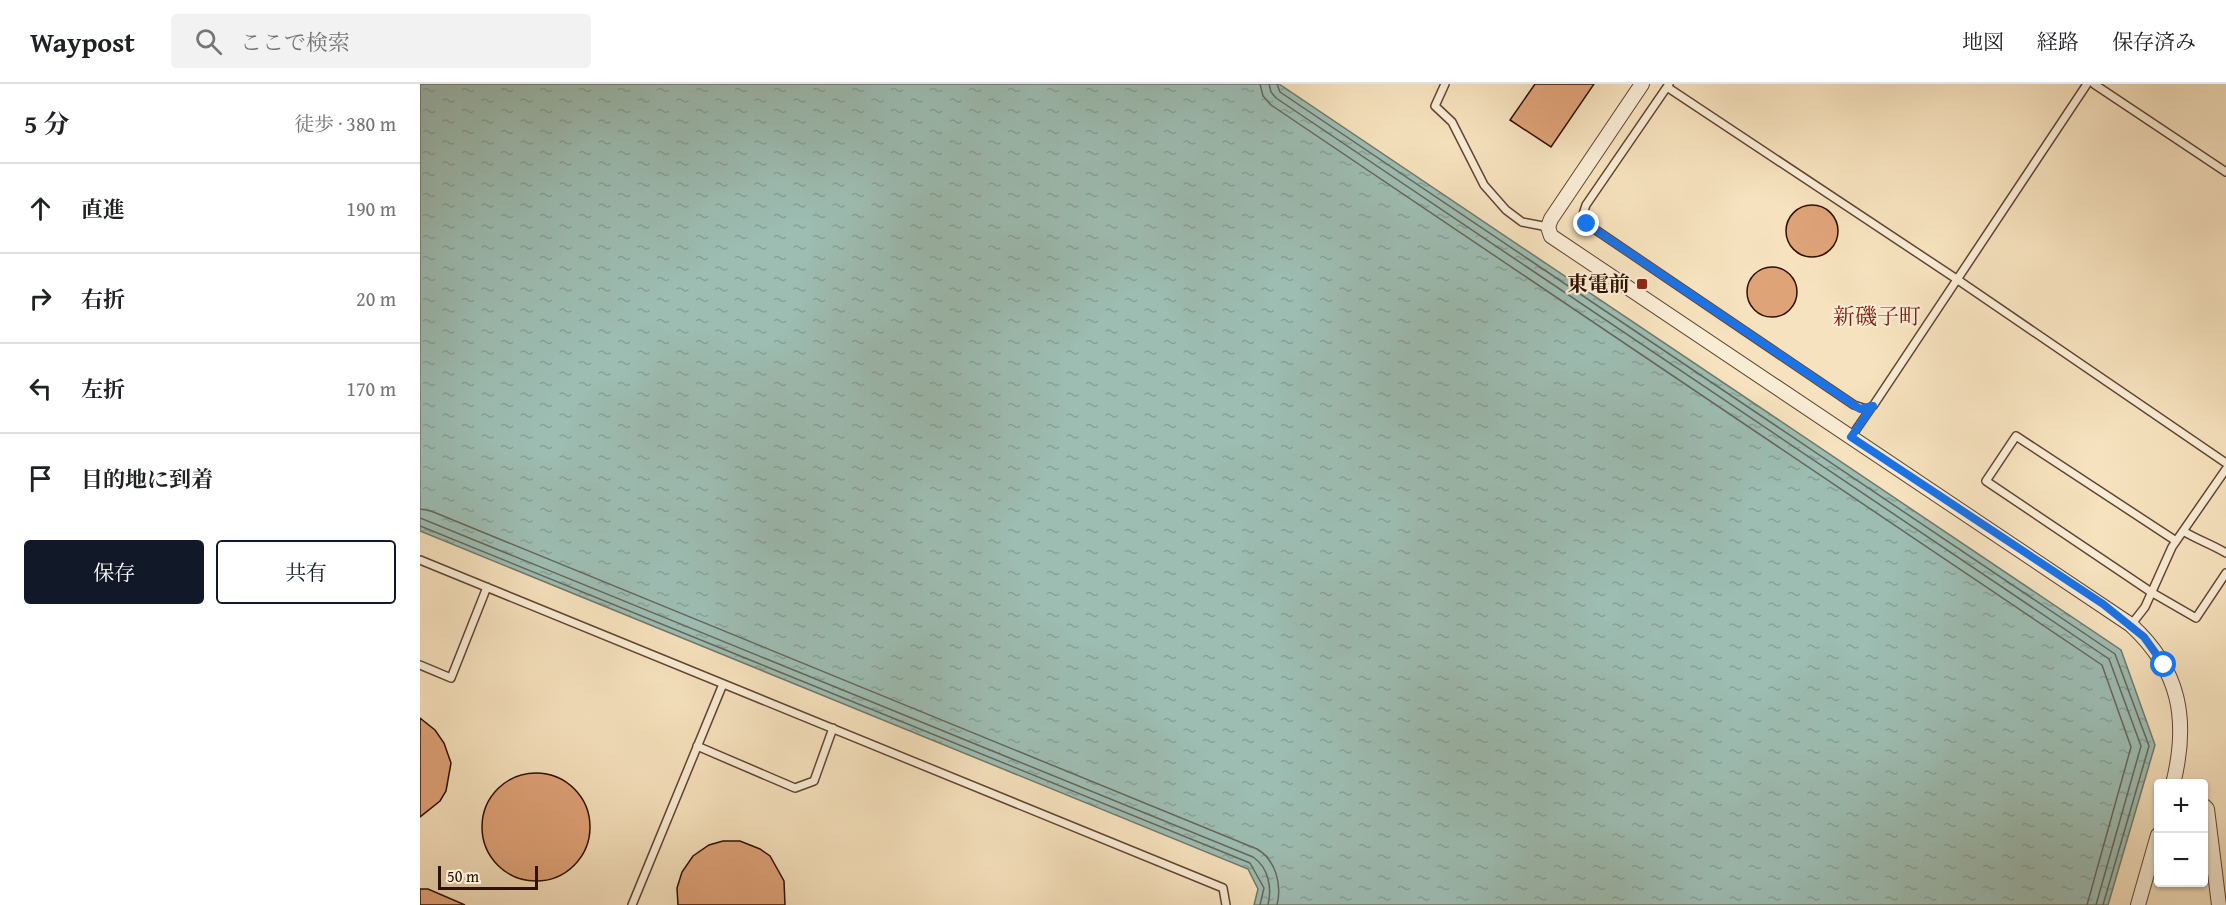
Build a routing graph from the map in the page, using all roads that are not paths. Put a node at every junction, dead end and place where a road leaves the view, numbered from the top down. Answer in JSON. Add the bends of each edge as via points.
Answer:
{"nodes":[{"id":1,"x":1445,"y":84,"type":"edge"},
{"id":2,"x":1642,"y":84,"type":"edge"},
{"id":3,"x":2087,"y":84,"type":"edge"},
{"id":4,"x":2094,"y":84,"type":"edge"},
{"id":5,"x":1668,"y":85,"type":"edge"},
{"id":6,"x":2226,"y":172,"type":"edge"},
{"id":7,"x":1548,"y":227,"type":"junction"},
{"id":8,"x":1958,"y":280,"type":"junction"},
{"id":9,"x":1873,"y":406,"type":"junction"},
{"id":10,"x":1851,"y":437,"type":"junction"},
{"id":11,"x":2226,"y":463,"type":"edge"},
{"id":12,"x":2226,"y":469,"type":"edge"},
{"id":13,"x":2183,"y":531,"type":"junction"},
{"id":14,"x":2176,"y":541,"type":"junction"},
{"id":15,"x":2226,"y":553,"type":"edge"},
{"id":16,"x":420,"y":560,"type":"edge"},
{"id":17,"x":2226,"y":573,"type":"edge"},
{"id":18,"x":487,"y":587,"type":"junction"},
{"id":19,"x":2151,"y":591,"type":"junction"},
{"id":20,"x":2131,"y":625,"type":"junction"},
{"id":21,"x":420,"y":665,"type":"edge"},
{"id":22,"x":723,"y":684,"type":"junction"},
{"id":23,"x":833,"y":728,"type":"junction"},
{"id":24,"x":698,"y":746,"type":"junction"},
{"id":25,"x":2175,"y":779,"type":"edge"},
{"id":26,"x":2208,"y":817,"type":"edge"},
{"id":27,"x":2154,"y":849,"type":"edge"},
{"id":28,"x":632,"y":905,"type":"edge"},
{"id":29,"x":1226,"y":905,"type":"edge"},
{"id":30,"x":2138,"y":905,"type":"edge"},
{"id":31,"x":2219,"y":905,"type":"edge"}],
"edges":[{"from":1,"to":7,"type":"lane","via":[[1435,106],[1452,122],[1484,184],[1522,222]]},
{"from":2,"to":7,"type":"street"},
{"from":3,"to":8,"type":"lane"},
{"from":4,"to":6,"type":"lane"},
{"from":5,"to":8,"type":"lane"},
{"from":5,"to":9,"type":"lane","via":[[1586,205],[1583,214],[1587,224],[1860,409]]},
{"from":7,"to":10,"type":"street","via":[[1556,241]]},
{"from":8,"to":9,"type":"lane"},
{"from":8,"to":11,"type":"lane"},
{"from":9,"to":10,"type":"lane"},
{"from":10,"to":20,"type":"street"},
{"from":12,"to":13,"type":"lane"},
{"from":13,"to":14,"type":"lane"},
{"from":13,"to":15,"type":"lane"},
{"from":14,"to":19,"type":"lane"},
{"from":14,"to":19,"type":"lane","via":[[2016,436],[1986,481]]},
{"from":16,"to":18,"type":"lane"},
{"from":17,"to":19,"type":"lane","via":[[2196,618]]},
{"from":18,"to":21,"type":"lane","via":[[452,678]]},
{"from":18,"to":22,"type":"lane"},
{"from":19,"to":20,"type":"lane"},
{"from":20,"to":25,"type":"street","via":[[2164,665],[2179,703],[2181,751]]},
{"from":22,"to":23,"type":"lane"},
{"from":22,"to":24,"type":"lane"},
{"from":23,"to":24,"type":"lane","via":[[814,781],[795,788]]},
{"from":23,"to":29,"type":"lane","via":[[1223,888]]},
{"from":24,"to":28,"type":"lane"},
{"from":26,"to":31,"type":"street"},
{"from":27,"to":30,"type":"street"}]}
